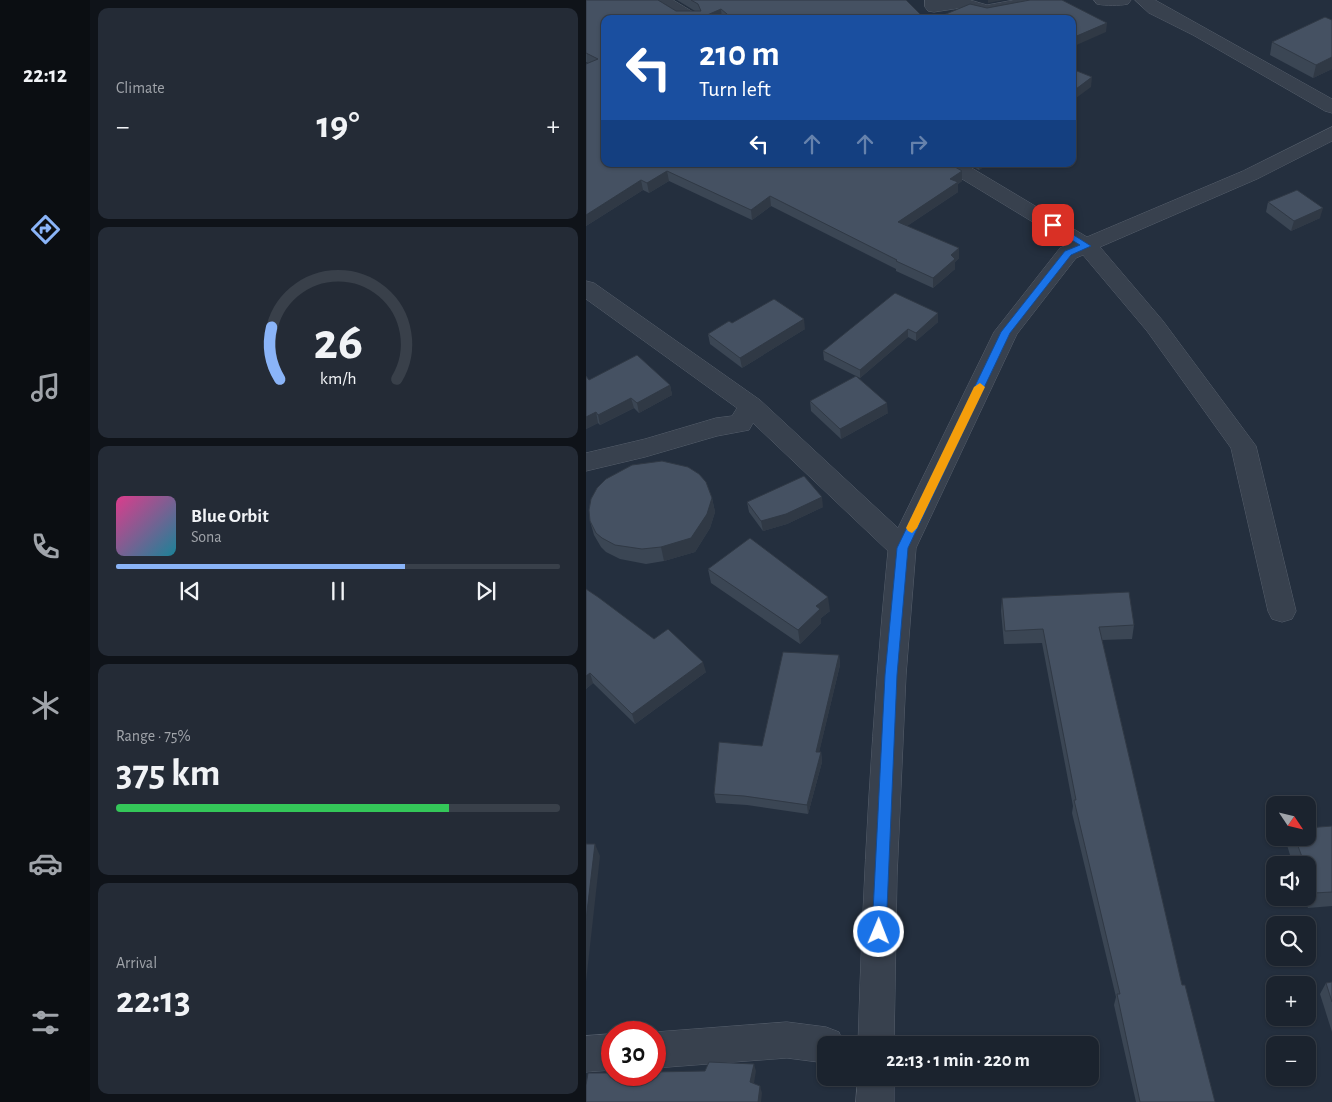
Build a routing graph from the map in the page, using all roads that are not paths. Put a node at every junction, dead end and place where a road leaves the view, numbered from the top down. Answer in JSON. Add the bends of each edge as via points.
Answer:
{"nodes":[{"id":1,"x":693,"y":0,"type":"edge"},
{"id":2,"x":934,"y":0,"type":"edge"},
{"id":3,"x":1041,"y":0,"type":"edge"},
{"id":4,"x":1103,"y":0,"type":"edge"},
{"id":5,"x":1122,"y":0,"type":"edge"},
{"id":6,"x":1174,"y":0,"type":"edge"},
{"id":7,"x":665,"y":3,"type":"edge"},
{"id":8,"x":1150,"y":5,"type":"edge"},
{"id":9,"x":685,"y":15,"type":"edge"},
{"id":10,"x":1332,"y":107,"type":"edge"},
{"id":11,"x":1332,"y":133,"type":"edge"},
{"id":12,"x":956,"y":167,"type":"edge"},
{"id":13,"x":1087,"y":246,"type":"junction"},
{"id":14,"x":586,"y":288,"type":"edge"},
{"id":15,"x":751,"y":406,"type":"junction"},
{"id":16,"x":586,"y":462,"type":"edge"},
{"id":17,"x":902,"y":548,"type":"junction"},
{"id":18,"x":1282,"y":611,"type":"dead end"},
{"id":19,"x":876,"y":1036,"type":"edge"},
{"id":20,"x":817,"y":1044,"type":"edge"},
{"id":21,"x":666,"y":1049,"type":"edge"},
{"id":22,"x":601,"y":1053,"type":"edge"},
{"id":23,"x":586,"y":1054,"type":"edge"},
{"id":24,"x":876,"y":1086,"type":"edge"},
{"id":25,"x":875,"y":1102,"type":"edge"}],
"edges":[{"from":1,"to":7,"type":"street"},
{"from":2,"to":3,"type":"street","via":[[934,7],[961,3],[986,11]]},
{"from":4,"to":5,"type":"street"},
{"from":6,"to":8,"type":"street"},
{"from":7,"to":9,"type":"street"},
{"from":8,"to":10,"type":"street"},
{"from":11,"to":13,"type":"street","via":[[1250,175]]},
{"from":12,"to":13,"type":"street"},
{"from":13,"to":17,"type":"street","via":[[1068,253],[1006,332]]},
{"from":13,"to":18,"type":"street","via":[[1155,326],[1243,446]]},
{"from":14,"to":15,"type":"street"},
{"from":15,"to":16,"type":"street","via":[[740,424],[716,426]]},
{"from":15,"to":17,"type":"street"},
{"from":17,"to":19,"type":"street","via":[[891,675]]},
{"from":20,"to":21,"type":"street","via":[[787,1040]]},
{"from":22,"to":23,"type":"street"},
{"from":24,"to":25,"type":"street"}]}
